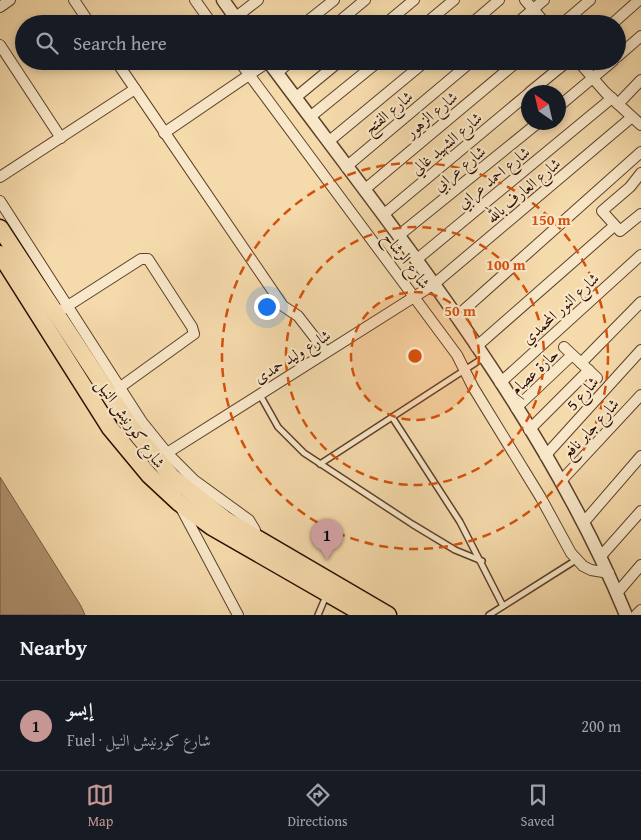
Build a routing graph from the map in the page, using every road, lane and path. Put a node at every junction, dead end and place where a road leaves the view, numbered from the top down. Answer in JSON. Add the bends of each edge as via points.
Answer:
{"nodes":[{"id":1,"x":10,"y":0,"type":"edge"},
{"id":2,"x":74,"y":0,"type":"edge"},
{"id":3,"x":196,"y":0,"type":"edge"},
{"id":4,"x":223,"y":0,"type":"edge"},
{"id":5,"x":258,"y":0,"type":"edge"},
{"id":6,"x":334,"y":0,"type":"edge"},
{"id":7,"x":365,"y":0,"type":"edge"},
{"id":8,"x":414,"y":0,"type":"edge"},
{"id":9,"x":454,"y":0,"type":"edge"},
{"id":10,"x":499,"y":0,"type":"edge"},
{"id":11,"x":525,"y":0,"type":"edge"},
{"id":12,"x":544,"y":0,"type":"edge"},
{"id":13,"x":590,"y":0,"type":"edge"},
{"id":14,"x":639,"y":0,"type":"edge"},
{"id":15,"x":0,"y":7,"type":"edge"},
{"id":16,"x":533,"y":9,"type":"junction"},
{"id":17,"x":84,"y":15,"type":"edge"},
{"id":18,"x":206,"y":15,"type":"edge"},
{"id":19,"x":234,"y":15,"type":"edge"},
{"id":20,"x":244,"y":15,"type":"edge"},
{"id":21,"x":315,"y":15,"type":"edge"},
{"id":22,"x":347,"y":15,"type":"edge"},
{"id":23,"x":396,"y":15,"type":"edge"},
{"id":24,"x":436,"y":15,"type":"edge"},
{"id":25,"x":482,"y":15,"type":"edge"},
{"id":26,"x":526,"y":15,"type":"edge"},
{"id":27,"x":538,"y":15,"type":"edge"},
{"id":28,"x":572,"y":15,"type":"edge"},
{"id":29,"x":622,"y":15,"type":"edge"},
{"id":30,"x":641,"y":36,"type":"edge"},
{"id":31,"x":0,"y":45,"type":"edge"},
{"id":32,"x":626,"y":49,"type":"edge"},
{"id":33,"x":15,"y":68,"type":"edge"},
{"id":34,"x":16,"y":70,"type":"edge"},
{"id":35,"x":122,"y":70,"type":"edge"},
{"id":36,"x":245,"y":70,"type":"edge"},
{"id":37,"x":256,"y":70,"type":"edge"},
{"id":38,"x":275,"y":70,"type":"edge"},
{"id":39,"x":280,"y":70,"type":"edge"},
{"id":40,"x":329,"y":70,"type":"edge"},
{"id":41,"x":368,"y":70,"type":"edge"},
{"id":42,"x":415,"y":70,"type":"edge"},
{"id":43,"x":461,"y":70,"type":"edge"},
{"id":44,"x":507,"y":70,"type":"edge"},
{"id":45,"x":557,"y":70,"type":"edge"},
{"id":46,"x":586,"y":70,"type":"edge"},
{"id":47,"x":603,"y":70,"type":"edge"},
{"id":48,"x":277,"y":73,"type":"junction"},
{"id":49,"x":249,"y":75,"type":"junction"},
{"id":50,"x":593,"y":79,"type":"junction"},
{"id":51,"x":641,"y":80,"type":"edge"},
{"id":52,"x":539,"y":85,"type":"edge"},
{"id":53,"x":135,"y":89,"type":"junction"},
{"id":54,"x":295,"y":98,"type":"junction"},
{"id":55,"x":521,"y":100,"type":"edge"},
{"id":56,"x":566,"y":101,"type":"edge"},
{"id":57,"x":615,"y":101,"type":"junction"},
{"id":58,"x":310,"y":117,"type":"junction"},
{"id":59,"x":638,"y":122,"type":"edge"},
{"id":60,"x":529,"y":130,"type":"edge"},
{"id":61,"x":164,"y":133,"type":"junction"},
{"id":62,"x":61,"y":138,"type":"junction"},
{"id":63,"x":328,"y":142,"type":"junction"},
{"id":64,"x":641,"y":152,"type":"edge"},
{"id":65,"x":346,"y":166,"type":"junction"},
{"id":66,"x":641,"y":173,"type":"edge"},
{"id":67,"x":0,"y":177,"type":"edge"},
{"id":68,"x":364,"y":190,"type":"junction"},
{"id":69,"x":0,"y":202,"type":"edge"},
{"id":70,"x":641,"y":214,"type":"edge"},
{"id":71,"x":383,"y":216,"type":"junction"},
{"id":72,"x":614,"y":226,"type":"junction"},
{"id":73,"x":0,"y":228,"type":"edge"},
{"id":74,"x":398,"y":236,"type":"junction"},
{"id":75,"x":0,"y":254,"type":"edge"},
{"id":76,"x":641,"y":255,"type":"edge"},
{"id":77,"x":416,"y":260,"type":"junction"},
{"id":78,"x":433,"y":285,"type":"junction"},
{"id":79,"x":415,"y":297,"type":"junction"},
{"id":80,"x":641,"y":302,"type":"edge"},
{"id":81,"x":61,"y":310,"type":"junction"},
{"id":82,"x":456,"y":317,"type":"junction"},
{"id":83,"x":476,"y":347,"type":"junction"},
{"id":84,"x":564,"y":347,"type":"dead end"},
{"id":85,"x":641,"y":350,"type":"edge"},
{"id":86,"x":326,"y":352,"type":"junction"},
{"id":87,"x":572,"y":355,"type":"junction"},
{"id":88,"x":484,"y":358,"type":"junction"},
{"id":89,"x":581,"y":363,"type":"junction"},
{"id":90,"x":465,"y":370,"type":"junction"},
{"id":91,"x":589,"y":370,"type":"junction"},
{"id":92,"x":597,"y":378,"type":"dead end"},
{"id":93,"x":500,"y":383,"type":"junction"},
{"id":94,"x":119,"y":388,"type":"junction"},
{"id":95,"x":260,"y":394,"type":"junction"},
{"id":96,"x":641,"y":395,"type":"edge"},
{"id":97,"x":516,"y":408,"type":"junction"},
{"id":98,"x":392,"y":417,"type":"junction"},
{"id":99,"x":529,"y":430,"type":"junction"},
{"id":100,"x":167,"y":453,"type":"junction"},
{"id":101,"x":545,"y":456,"type":"junction"},
{"id":102,"x":641,"y":456,"type":"edge"},
{"id":103,"x":320,"y":464,"type":"junction"},
{"id":104,"x":560,"y":482,"type":"junction"},
{"id":105,"x":178,"y":502,"type":"junction"},
{"id":106,"x":641,"y":511,"type":"edge"},
{"id":107,"x":584,"y":522,"type":"junction"},
{"id":108,"x":254,"y":538,"type":"junction"},
{"id":109,"x":601,"y":556,"type":"junction"},
{"id":110,"x":576,"y":560,"type":"junction"},
{"id":111,"x":482,"y":561,"type":"junction"},
{"id":112,"x":641,"y":565,"type":"edge"},
{"id":113,"x":609,"y":573,"type":"junction"},
{"id":114,"x":327,"y":593,"type":"junction"},
{"id":115,"x":617,"y":593,"type":"junction"},
{"id":116,"x":503,"y":606,"type":"junction"},
{"id":117,"x":641,"y":610,"type":"edge"},
{"id":118,"x":238,"y":615,"type":"edge"},
{"id":119,"x":318,"y":615,"type":"edge"},
{"id":120,"x":365,"y":615,"type":"edge"},
{"id":121,"x":388,"y":615,"type":"edge"},
{"id":122,"x":489,"y":615,"type":"edge"},
{"id":123,"x":626,"y":615,"type":"edge"},
{"id":124,"x":636,"y":615,"type":"edge"}],
"edges":[{"from":1,"to":15,"type":"street"},
{"from":2,"to":17,"type":"street"},
{"from":3,"to":18,"type":"street"},
{"from":4,"to":19,"type":"street"},
{"from":5,"to":20,"type":"street"},
{"from":6,"to":21,"type":"street"},
{"from":7,"to":22,"type":"street"},
{"from":8,"to":23,"type":"street"},
{"from":9,"to":24,"type":"street"},
{"from":10,"to":25,"type":"street"},
{"from":11,"to":16,"type":"street"},
{"from":12,"to":16,"type":"street"},
{"from":13,"to":28,"type":"street"},
{"from":14,"to":29,"type":"street"},
{"from":16,"to":26,"type":"street"},
{"from":16,"to":27,"type":"street"},
{"from":30,"to":32,"type":"street"},
{"from":31,"to":33,"type":"street"},
{"from":34,"to":62,"type":"street"},
{"from":35,"to":53,"type":"street"},
{"from":36,"to":49,"type":"street","name":"شارع الرشاح"},
{"from":37,"to":49,"type":"street"},
{"from":38,"to":48,"type":"street","name":"شارع الرشاح"},
{"from":39,"to":48,"type":"street"},
{"from":40,"to":54,"type":"street"},
{"from":41,"to":58,"type":"street"},
{"from":42,"to":63,"type":"street"},
{"from":43,"to":65,"type":"street","name":"شارع الفتح"},
{"from":44,"to":68,"type":"street","name":"شارع الزهور"},
{"from":45,"to":52,"type":"street","name":"شارع الشهيد غالي"},
{"from":46,"to":50,"type":"street"},
{"from":47,"to":50,"type":"street"},
{"from":48,"to":54,"type":"street","name":"شارع الرشاح"},
{"from":49,"to":61,"type":"street"},
{"from":49,"to":79,"type":"street","name":"شارع الرشاح"},
{"from":50,"to":56,"type":"street"},
{"from":50,"to":57,"type":"street"},
{"from":51,"to":57,"type":"street","name":"شارع احمد عرابي"},
{"from":53,"to":61,"type":"street"},
{"from":53,"to":62,"type":"street"},
{"from":54,"to":58,"type":"street","name":"شارع الرشاح"},
{"from":55,"to":71,"type":"street","name":"شارع الشهيد غالي"},
{"from":57,"to":59,"type":"street"},
{"from":57,"to":77,"type":"street","name":"شارع احمد عرابي"},
{"from":58,"to":63,"type":"street","name":"شارع الرشاح"},
{"from":59,"to":78,"type":"street","name":"شارع العارف بالله"},
{"from":60,"to":74,"type":"street","name":"شارع عرابي"},
{"from":61,"to":86,"type":"street","via":[[283,306],[298,316]]},
{"from":62,"to":67,"type":"street"},
{"from":63,"to":65,"type":"street","name":"شارع الرشاح"},
{"from":64,"to":82,"type":"street"},
{"from":65,"to":68,"type":"street","name":"شارع الرشاح"},
{"from":66,"to":72,"type":"street","via":[[602,209]]},
{"from":68,"to":71,"type":"street","name":"شارع الرشاح"},
{"from":69,"to":81,"type":"street"},
{"from":70,"to":72,"type":"street","via":[[622,231]]},
{"from":71,"to":74,"type":"street","name":"شارع الرشاح"},
{"from":72,"to":83,"type":"street"},
{"from":73,"to":81,"type":"highway","name":"شارع كورنيش النيل"},
{"from":74,"to":77,"type":"street","name":"شارع الرشاح"},
{"from":75,"to":105,"type":"highway","name":"شارع كورنيش النيل","via":[[110,428],[144,470]]},
{"from":76,"to":93,"type":"street","name":"شارع النور المحمدي"},
{"from":77,"to":78,"type":"street","name":"شارع الرشاح"},
{"from":78,"to":79,"type":"street","name":"شارع وليد حمدى"},
{"from":78,"to":82,"type":"street","name":"شارع الرشاح"},
{"from":79,"to":86,"type":"street","name":"شارع وليد حمدى"},
{"from":79,"to":90,"type":"street","name":"شارع الرشاح"},
{"from":80,"to":89,"type":"street"},
{"from":81,"to":94,"type":"street"},
{"from":81,"to":94,"type":"street","via":[[148,259],[192,327],[192,337]]},
{"from":81,"to":108,"type":"highway","name":"شارع كورنيش النيل","via":[[130,426],[156,460],[207,507]]},
{"from":82,"to":83,"type":"street","name":"شارع الرشاح"},
{"from":83,"to":88,"type":"street","name":"شارع الرشاح"},
{"from":84,"to":87,"type":"street","name":"حارة عصام"},
{"from":85,"to":101,"type":"street","name":"شارع 5"},
{"from":86,"to":95,"type":"street","name":"شارع وليد حمدى"},
{"from":87,"to":89,"type":"street","name":"حارة عصام"},
{"from":87,"to":97,"type":"street","name":"حارة عصام"},
{"from":88,"to":90,"type":"lane"},
{"from":88,"to":93,"type":"street","name":"شارع الرشاح"},
{"from":89,"to":91,"type":"street","name":"حارة عصام"},
{"from":90,"to":98,"type":"lane"},
{"from":90,"to":110,"type":"street","name":"شارع الرشاح"},
{"from":91,"to":92,"type":"street","name":"حارة عصام"},
{"from":91,"to":99,"type":"street"},
{"from":93,"to":97,"type":"street","name":"شارع الرشاح"},
{"from":94,"to":100,"type":"street"},
{"from":95,"to":100,"type":"street","name":"شارع وليد حمدى"},
{"from":95,"to":103,"type":"lane","via":[[278,427],[304,454]]},
{"from":96,"to":104,"type":"street","name":"شارع جابر نافع"},
{"from":97,"to":99,"type":"street","name":"شارع الرشاح"},
{"from":98,"to":103,"type":"lane"},
{"from":98,"to":111,"type":"lane"},
{"from":99,"to":101,"type":"street","name":"شارع الرشاح"},
{"from":100,"to":108,"type":"street","via":[[208,492],[250,520],[255,530]]},
{"from":101,"to":104,"type":"street","name":"شارع الرشاح"},
{"from":102,"to":107,"type":"street"},
{"from":103,"to":111,"type":"lane","via":[[455,550]]},
{"from":104,"to":107,"type":"street","name":"شارع الرشاح"},
{"from":105,"to":114,"type":"highway","name":"شارع كورنيش النيل","via":[[218,531]]},
{"from":105,"to":118,"type":"street"},
{"from":106,"to":109,"type":"street"},
{"from":107,"to":109,"type":"street","name":"شارع الرشاح"},
{"from":108,"to":121,"type":"highway","name":"شارع كورنيش النيل"},
{"from":109,"to":113,"type":"street","name":"شارع الرشاح"},
{"from":110,"to":113,"type":"street","via":[[591,570]]},
{"from":110,"to":116,"type":"lane"},
{"from":111,"to":116,"type":"lane"},
{"from":112,"to":115,"type":"street"},
{"from":113,"to":115,"type":"street","name":"شارع الرشاح"},
{"from":114,"to":119,"type":"lane"},
{"from":114,"to":120,"type":"highway","name":"شارع كورنيش النيل"},
{"from":115,"to":123,"type":"street","name":"شارع الرشاح"},
{"from":116,"to":122,"type":"lane"},
{"from":117,"to":124,"type":"street"}]}
